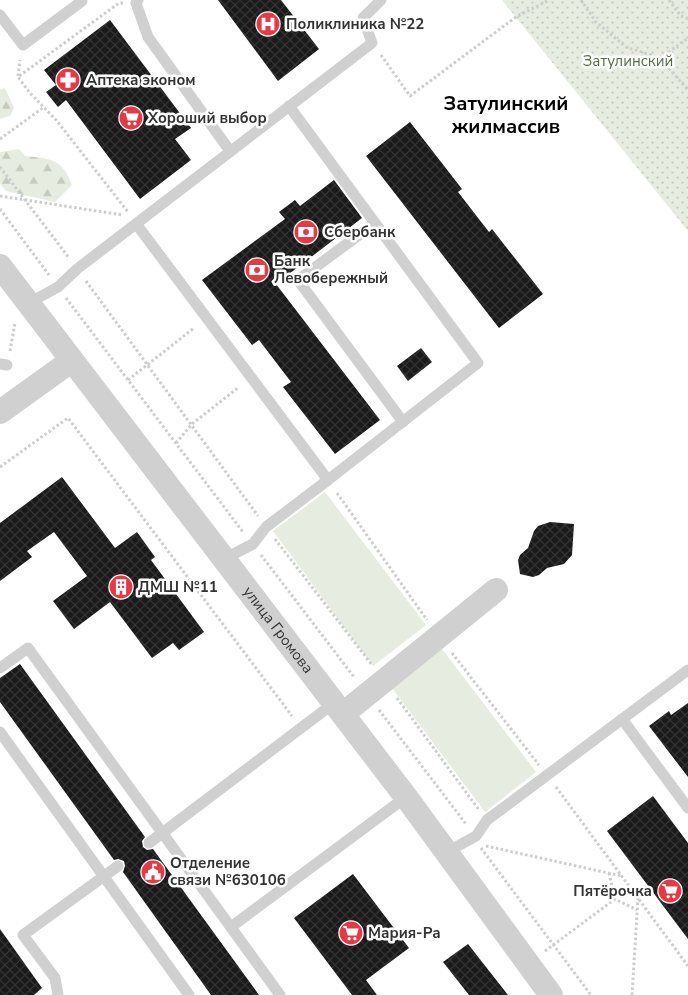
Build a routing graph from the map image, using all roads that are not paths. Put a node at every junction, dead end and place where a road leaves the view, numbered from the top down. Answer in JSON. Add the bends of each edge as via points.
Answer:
{"nodes":[{"id":1,"x":381,"y":0,"type":"edge"},
{"id":2,"x":82,"y":1,"type":"dead end"},
{"id":3,"x":137,"y":2,"type":"edge"},
{"id":4,"x":0,"y":14,"type":"edge"},
{"id":5,"x":289,"y":106,"type":"junction"},
{"id":6,"x":230,"y":151,"type":"junction"},
{"id":7,"x":375,"y":223,"type":"junction"},
{"id":8,"x":137,"y":225,"type":"junction"},
{"id":9,"x":0,"y":266,"type":"edge"},
{"id":10,"x":19,"y":309,"type":"junction"},
{"id":11,"x":71,"y":361,"type":"junction"},
{"id":12,"x":0,"y":412,"type":"edge"},
{"id":13,"x":402,"y":422,"type":"junction"},
{"id":14,"x":328,"y":480,"type":"junction"},
{"id":15,"x":224,"y":559,"type":"junction"},
{"id":16,"x":496,"y":590,"type":"dead end"},
{"id":17,"x":0,"y":668,"type":"edge"},
{"id":18,"x":688,"y":670,"type":"edge"},
{"id":19,"x":339,"y":709,"type":"junction"},
{"id":20,"x":622,"y":719,"type":"junction"},
{"id":21,"x":0,"y":732,"type":"edge"},
{"id":22,"x":406,"y":797,"type":"junction"},
{"id":23,"x":688,"y":808,"type":"edge"},
{"id":24,"x":162,"y":833,"type":"junction"},
{"id":25,"x":149,"y":843,"type":"dead end"},
{"id":26,"x":447,"y":852,"type":"junction"},
{"id":27,"x":118,"y":866,"type":"dead end"},
{"id":28,"x":104,"y":876,"type":"junction"},
{"id":29,"x":231,"y":927,"type":"junction"},
{"id":30,"x":58,"y":995,"type":"edge"},
{"id":31,"x":189,"y":995,"type":"edge"},
{"id":32,"x":280,"y":995,"type":"edge"},
{"id":33,"x":551,"y":995,"type":"edge"}],
"edges":[{"from":1,"to":5,"type":"lane","via":[[363,18],[372,43]]},
{"from":2,"to":4,"type":"lane","via":[[23,45]]},
{"from":3,"to":6,"type":"lane","via":[[148,37]]},
{"from":5,"to":6,"type":"lane"},
{"from":5,"to":7,"type":"lane"},
{"from":6,"to":8,"type":"lane"},
{"from":7,"to":13,"type":"lane","via":[[478,363]]},
{"from":7,"to":13,"type":"lane","via":[[298,280]]},
{"from":8,"to":10,"type":"lane","via":[[58,287]]},
{"from":8,"to":14,"type":"lane"},
{"from":9,"to":10,"type":"street","name":"улица Громова"},
{"from":10,"to":11,"type":"street","name":"улица Громова"},
{"from":11,"to":12,"type":"street"},
{"from":11,"to":15,"type":"street","name":"улица Громова"},
{"from":13,"to":14,"type":"lane"},
{"from":14,"to":15,"type":"lane","via":[[266,527],[252,544]]},
{"from":15,"to":19,"type":"street","name":"улица Громова"},
{"from":16,"to":19,"type":"street","via":[[376,688]]},
{"from":17,"to":24,"type":"lane","via":[[28,648]]},
{"from":18,"to":20,"type":"lane"},
{"from":19,"to":22,"type":"street","name":"улица Громова"},
{"from":19,"to":24,"type":"lane","via":[[301,728]]},
{"from":20,"to":23,"type":"lane"},
{"from":20,"to":26,"type":"lane","via":[[486,820],[476,836]]},
{"from":21,"to":28,"type":"lane"},
{"from":22,"to":26,"type":"street","name":"улица Громова"},
{"from":22,"to":29,"type":"lane"},
{"from":24,"to":25,"type":"lane"},
{"from":24,"to":29,"type":"lane"},
{"from":26,"to":33,"type":"street","name":"улица Громова"},
{"from":27,"to":28,"type":"lane"},
{"from":28,"to":30,"type":"lane","via":[[24,935],[55,978]]},
{"from":28,"to":31,"type":"lane"},
{"from":29,"to":32,"type":"lane"}]}
